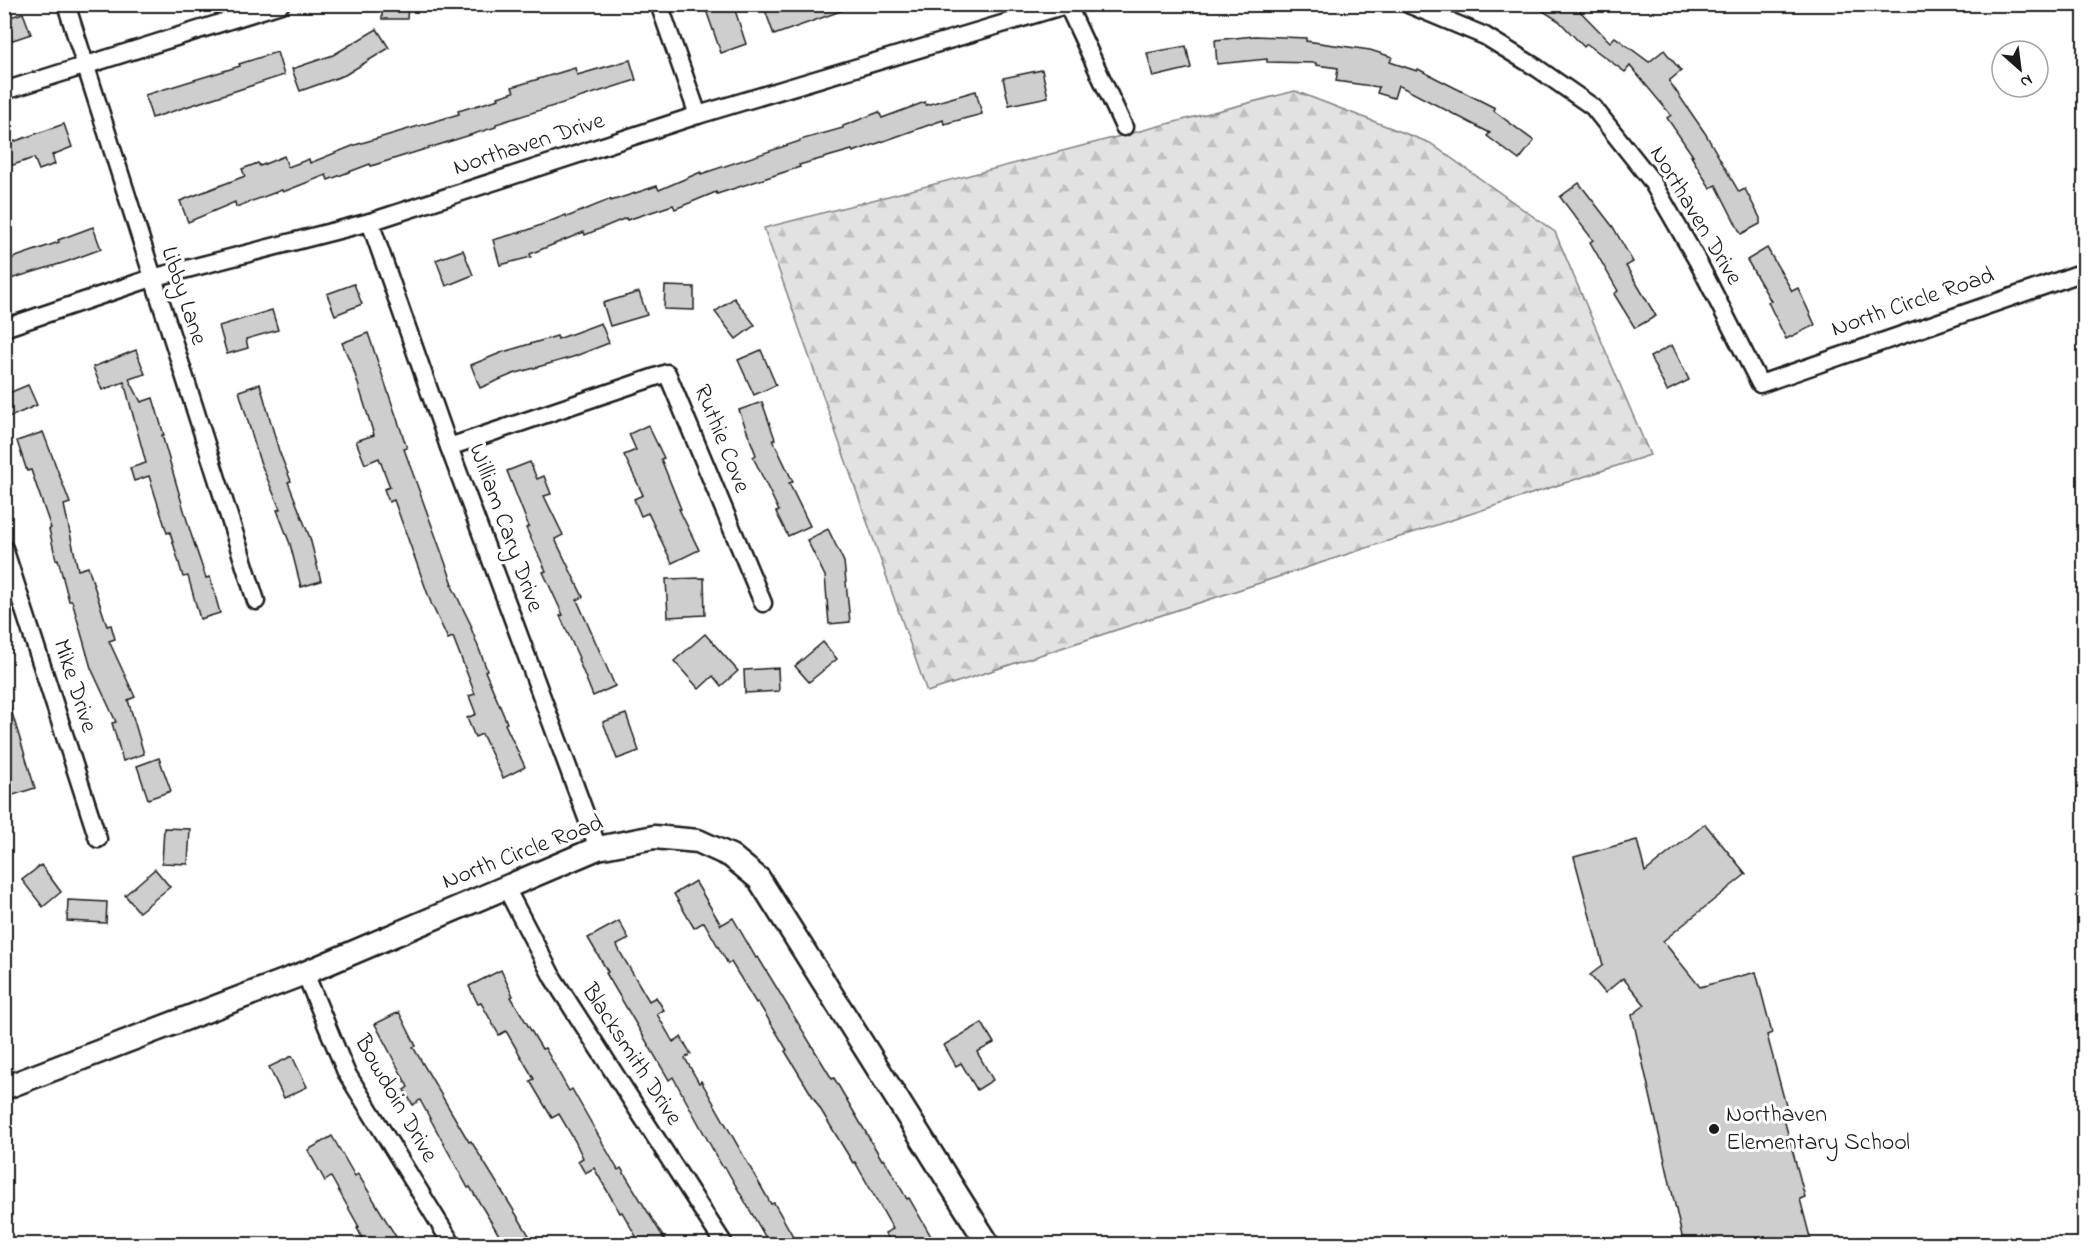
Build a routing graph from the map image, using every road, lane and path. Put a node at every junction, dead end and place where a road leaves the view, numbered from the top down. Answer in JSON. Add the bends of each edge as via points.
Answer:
{"nodes":[{"id":1,"x":66,"y":4,"type":"edge"},
{"id":2,"x":281,"y":4,"type":"edge"},
{"id":3,"x":659,"y":4,"type":"edge"},
{"id":4,"x":1408,"y":4,"type":"edge"},
{"id":5,"x":1068,"y":5,"type":"edge"},
{"id":6,"x":87,"y":65,"type":"junction"},
{"id":7,"x":4,"y":91,"type":"edge"},
{"id":8,"x":698,"y":115,"type":"junction"},
{"id":9,"x":1124,"y":128,"type":"dead end"},
{"id":10,"x":370,"y":222,"type":"junction"},
{"id":11,"x":2085,"y":272,"type":"edge"},
{"id":12,"x":152,"y":278,"type":"junction"},
{"id":13,"x":4,"y":328,"type":"edge"},
{"id":14,"x":1760,"y":384,"type":"joint"},
{"id":15,"x":449,"y":447,"type":"junction"},
{"id":16,"x":4,"y":549,"type":"edge"},
{"id":17,"x":9,"y":580,"type":"edge"},
{"id":18,"x":256,"y":601,"type":"dead end"},
{"id":19,"x":762,"y":603,"type":"dead end"},
{"id":20,"x":98,"y":839,"type":"dead end"},
{"id":21,"x":598,"y":848,"type":"junction"},
{"id":22,"x":505,"y":886,"type":"junction"},
{"id":23,"x":305,"y":973,"type":"junction"},
{"id":24,"x":4,"y":1089,"type":"edge"},
{"id":25,"x":452,"y":1245,"type":"edge"},
{"id":26,"x":723,"y":1245,"type":"edge"},
{"id":27,"x":988,"y":1245,"type":"edge"}],
"edges":[{"from":1,"to":6,"type":"street","name":"Libby Lane"},
{"from":2,"to":6,"type":"street"},
{"from":3,"to":8,"type":"street"},
{"from":4,"to":14,"type":"street","name":"Northaven Drive","via":[[1485,36],[1593,107],[1651,180]]},
{"from":5,"to":8,"type":"street","name":"Northaven Drive"},
{"from":5,"to":9,"type":"street"},
{"from":6,"to":7,"type":"street"},
{"from":6,"to":12,"type":"street","name":"Libby Lane"},
{"from":8,"to":10,"type":"street","name":"Northaven Drive"},
{"from":10,"to":12,"type":"street","name":"Northaven Drive"},
{"from":10,"to":15,"type":"street","name":"William Cary Drive"},
{"from":11,"to":14,"type":"street","name":"North Circle Road"},
{"from":12,"to":13,"type":"street","name":"Northaven Drive"},
{"from":12,"to":18,"type":"street","name":"Libby Lane"},
{"from":15,"to":19,"type":"street","name":"Ruthie Cove","via":[[667,373]]},
{"from":15,"to":21,"type":"street","name":"William Cary Drive"},
{"from":16,"to":17,"type":"street","name":"Mike Drive"},
{"from":17,"to":20,"type":"street","name":"Mike Drive"},
{"from":21,"to":22,"type":"street","name":"North Circle Road"},
{"from":21,"to":27,"type":"street","name":"North Circle Road","via":[[654,837],[698,841],[731,856],[759,879]]},
{"from":22,"to":23,"type":"street","name":"North Circle Road"},
{"from":22,"to":26,"type":"street","name":"Blacksmith Drive","via":[[553,978]]},
{"from":23,"to":24,"type":"street","name":"North Circle Road"},
{"from":23,"to":25,"type":"street","name":"Bowdoin Drive","via":[[346,1072]]}]}
